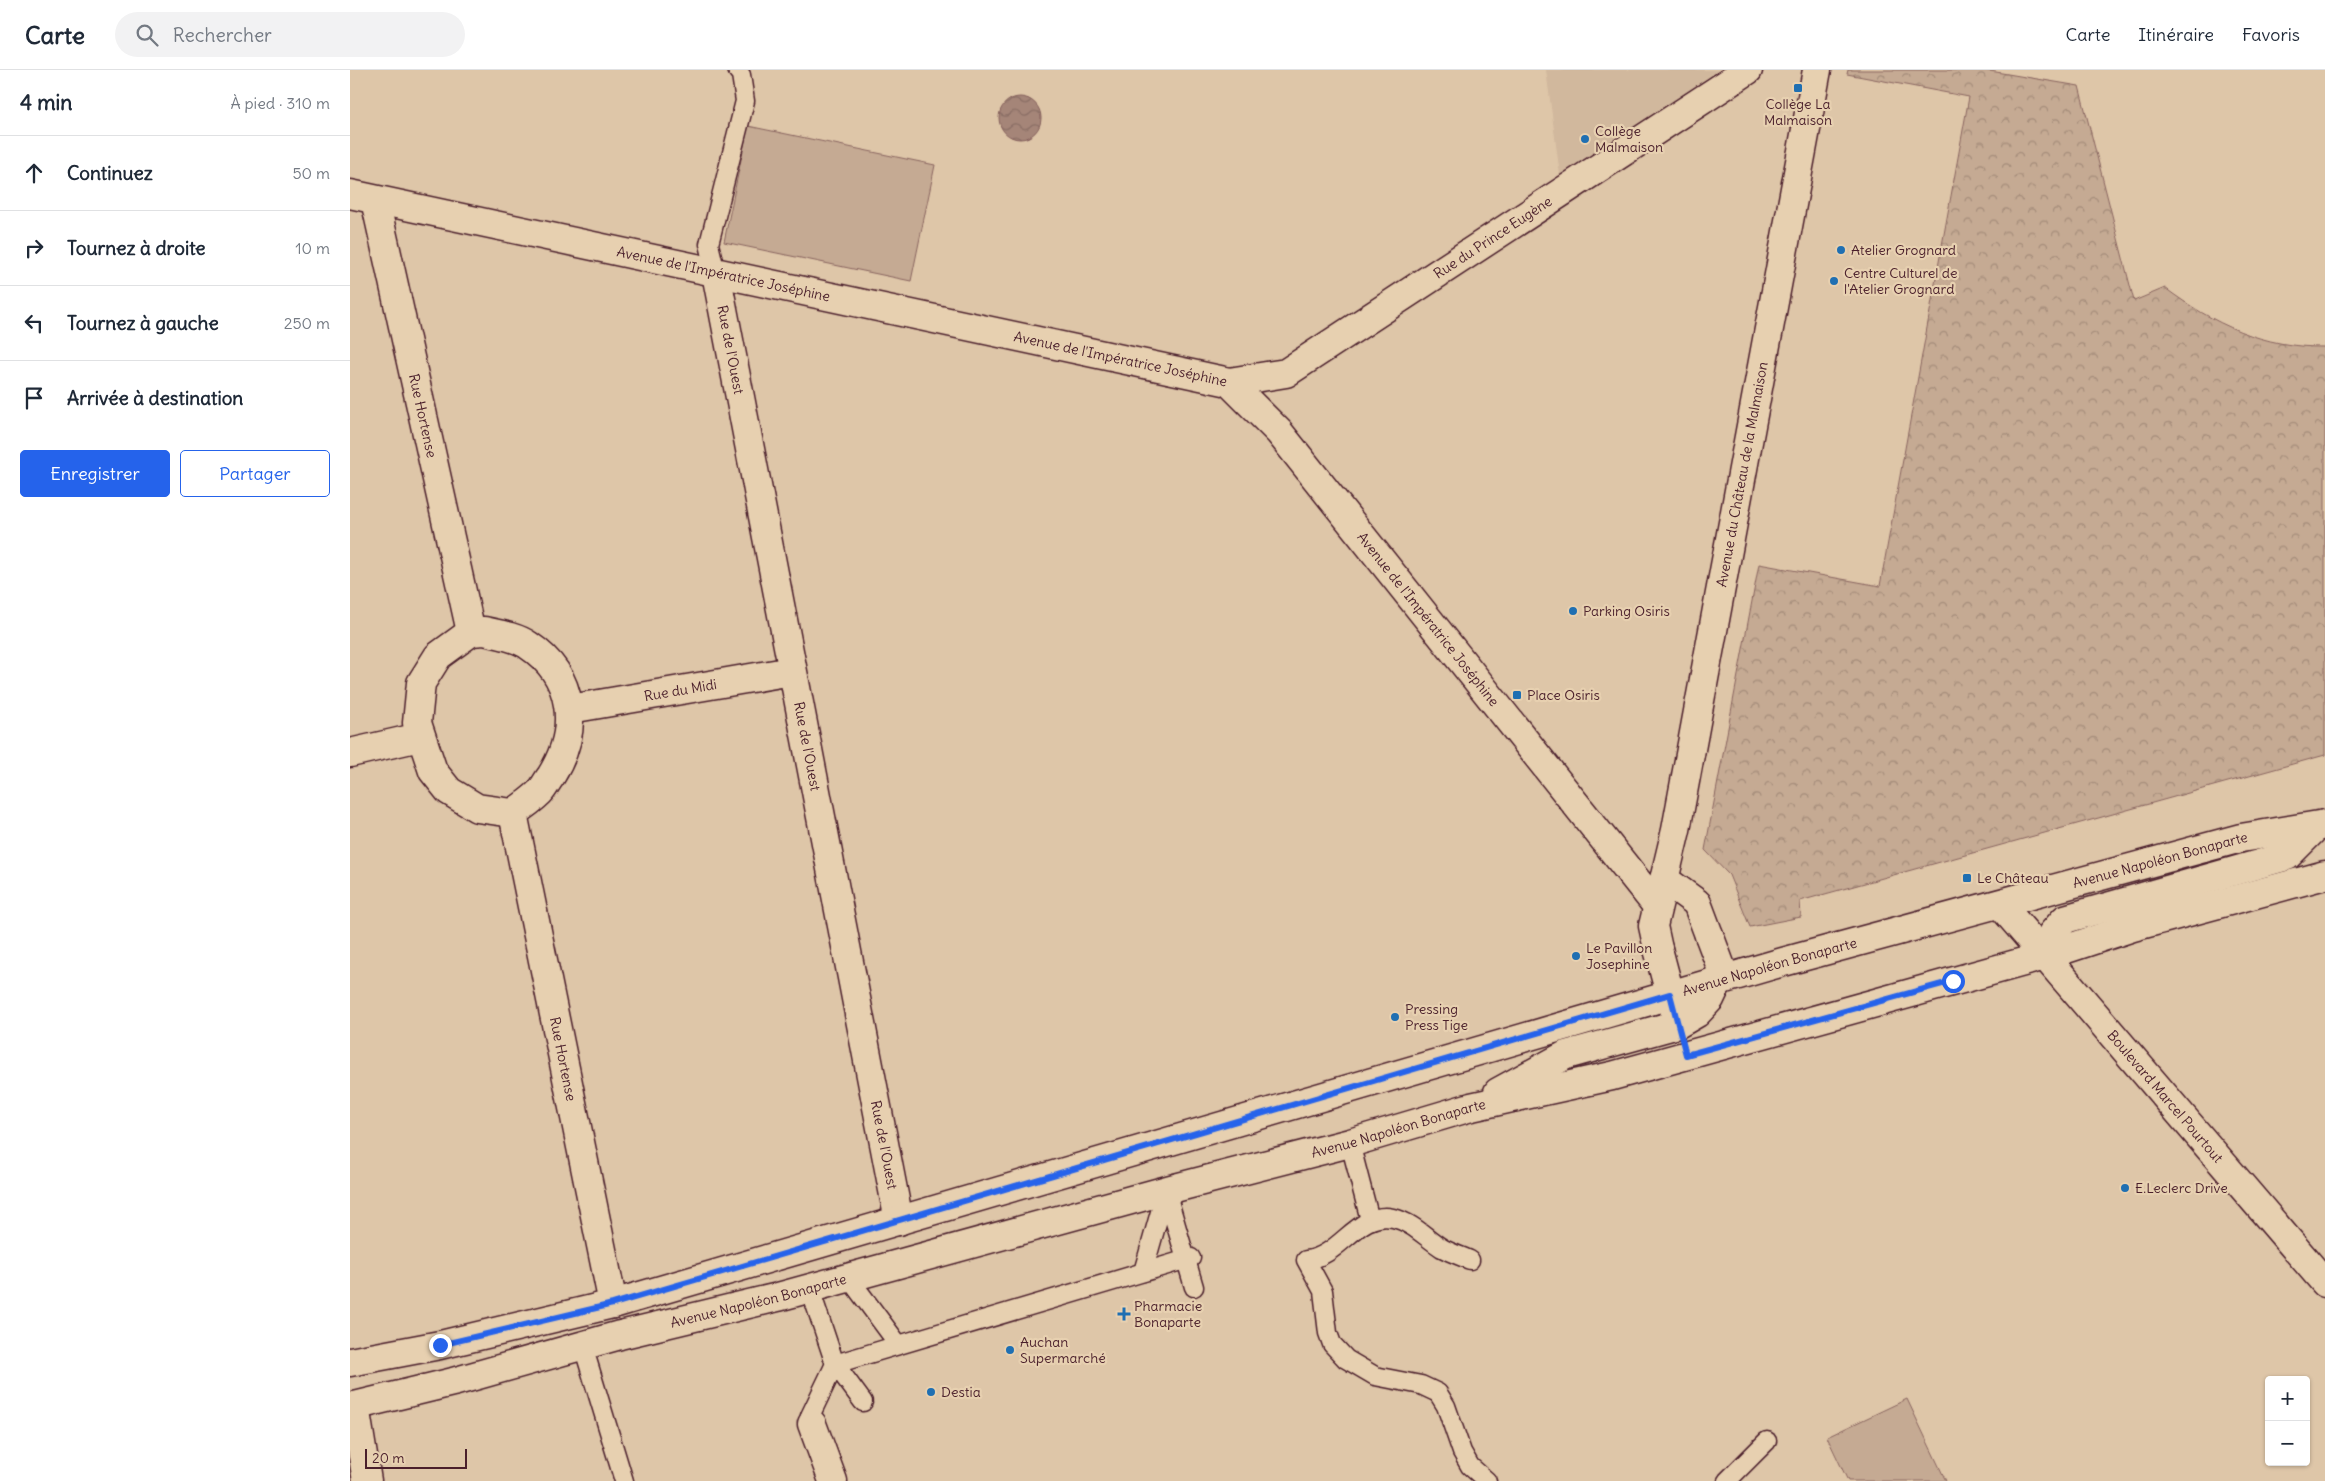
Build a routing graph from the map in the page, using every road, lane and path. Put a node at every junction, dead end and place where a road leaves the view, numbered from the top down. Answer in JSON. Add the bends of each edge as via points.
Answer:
{"nodes":[{"id":1,"x":737,"y":70,"type":"edge"},
{"id":2,"x":1748,"y":70,"type":"edge"},
{"id":3,"x":1817,"y":70,"type":"edge"},
{"id":4,"x":363,"y":197,"type":"edge"},
{"id":5,"x":716,"y":273,"type":"junction"},
{"id":6,"x":1229,"y":382,"type":"junction"},
{"id":7,"x":471,"y":632,"type":"junction"},
{"id":8,"x":792,"y":671,"type":"junction"},
{"id":9,"x":570,"y":709,"type":"junction"},
{"id":10,"x":420,"y":737,"type":"junction"},
{"id":11,"x":350,"y":753,"type":"edge"},
{"id":12,"x":513,"y":813,"type":"junction"},
{"id":13,"x":2320,"y":825,"type":"edge"},
{"id":14,"x":2325,"y":875,"type":"edge"},
{"id":15,"x":1664,"y":879,"type":"junction"},
{"id":16,"x":2000,"y":904,"type":"junction"},
{"id":17,"x":1658,"y":906,"type":"junction"},
{"id":18,"x":2045,"y":956,"type":"junction"},
{"id":19,"x":1719,"y":980,"type":"junction"},
{"id":20,"x":1670,"y":994,"type":"junction"},
{"id":21,"x":1678,"y":1024,"type":"junction"},
{"id":22,"x":1686,"y":1055,"type":"junction"},
{"id":23,"x":1471,"y":1107,"type":"junction"},
{"id":24,"x":1350,"y":1143,"type":"junction"},
{"id":25,"x":1166,"y":1190,"type":"junction"},
{"id":26,"x":1370,"y":1220,"type":"junction"},
{"id":27,"x":899,"y":1221,"type":"junction"},
{"id":28,"x":1188,"y":1259,"type":"junction"},
{"id":29,"x":1470,"y":1260,"type":"dead end"},
{"id":30,"x":1143,"y":1272,"type":"junction"},
{"id":31,"x":848,"y":1278,"type":"junction"},
{"id":32,"x":2325,"y":1283,"type":"edge"},
{"id":33,"x":1194,"y":1287,"type":"dead end"},
{"id":34,"x":810,"y":1288,"type":"junction"},
{"id":35,"x":613,"y":1304,"type":"junction"},
{"id":36,"x":898,"y":1344,"type":"junction"},
{"id":37,"x":583,"y":1346,"type":"junction"},
{"id":38,"x":350,"y":1362,"type":"edge"},
{"id":39,"x":835,"y":1364,"type":"junction"},
{"id":40,"x":863,"y":1402,"type":"dead end"},
{"id":41,"x":352,"y":1406,"type":"edge"},
{"id":42,"x":812,"y":1424,"type":"joint"},
{"id":43,"x":1767,"y":1441,"type":"dead end"},
{"id":44,"x":367,"y":1481,"type":"edge"},
{"id":45,"x":624,"y":1481,"type":"edge"},
{"id":46,"x":833,"y":1481,"type":"edge"},
{"id":47,"x":1487,"y":1481,"type":"edge"},
{"id":48,"x":1727,"y":1481,"type":"edge"}],
"edges":[{"from":1,"to":5,"type":"lane","via":[[745,101],[710,244]]},
{"from":2,"to":6,"type":"street","name":"Rue du Prince Eugène","via":[[1286,373]]},
{"from":3,"to":15,"type":"street","name":"Avenue du Château de la Malmaison","via":[[1676,830]]},
{"from":4,"to":5,"type":"street","name":"Avenue de l'Impératrice Joséphine"},
{"from":4,"to":7,"type":"street","name":"Rue Hortense"},
{"from":5,"to":6,"type":"street","name":"Avenue de l'Impératrice Joséphine"},
{"from":5,"to":8,"type":"street","name":"Rue de l'Ouest"},
{"from":6,"to":17,"type":"street","name":"Avenue de l'Impératrice Joséphine","via":[[1279,432]]},
{"from":7,"to":9,"type":"street","via":[[484,631],[527,643],[548,661],[556,673]]},
{"from":7,"to":10,"type":"street","via":[[438,656],[421,683],[417,723]]},
{"from":8,"to":9,"type":"street","name":"Rue du Midi"},
{"from":8,"to":27,"type":"street","name":"Rue de l'Ouest"},
{"from":9,"to":12,"type":"street","via":[[569,733],[561,760],[541,792]]},
{"from":10,"to":11,"type":"street"},
{"from":10,"to":12,"type":"street","via":[[433,771],[449,791],[477,808]]},
{"from":12,"to":35,"type":"street","name":"Rue Hortense"},
{"from":13,"to":16,"type":"street","name":"Avenue Napoléon Bonaparte","via":[[2241,838]]},
{"from":13,"to":18,"type":"street","via":[[2287,856],[2065,919],[2052,934]]},
{"from":14,"to":18,"type":"street","name":"Avenue Napoléon Bonaparte","via":[[2133,927]]},
{"from":15,"to":17,"type":"street","name":"Avenue du Château de la Malmaison"},
{"from":15,"to":19,"type":"street","via":[[1697,903],[1721,967]]},
{"from":16,"to":18,"type":"street","name":"Boulevard Marcel Pourtout"},
{"from":16,"to":19,"type":"street","name":"Avenue Napoléon Bonaparte"},
{"from":17,"to":20,"type":"street","name":"Avenue du Château de la Malmaison","via":[[1653,926]]},
{"from":18,"to":22,"type":"street","name":"Avenue Napoléon Bonaparte"},
{"from":18,"to":32,"type":"street","name":"Boulevard Marcel Pourtout"},
{"from":19,"to":20,"type":"street","name":"Avenue Napoléon Bonaparte"},
{"from":19,"to":21,"type":"street","via":[[1697,1013]]},
{"from":20,"to":21,"type":"street","name":"Avenue du Château de la Malmaison"},
{"from":20,"to":27,"type":"street","name":"Avenue Napoléon Bonaparte"},
{"from":21,"to":22,"type":"street","name":"Avenue du Château de la Malmaison"},
{"from":21,"to":23,"type":"street","via":[[1566,1055]]},
{"from":22,"to":23,"type":"street","name":"Avenue Napoléon Bonaparte","via":[[1598,1079]]},
{"from":23,"to":24,"type":"street","name":"Avenue Napoléon Bonaparte"},
{"from":24,"to":25,"type":"street","name":"Avenue Napoléon Bonaparte"},
{"from":24,"to":26,"type":"lane"},
{"from":25,"to":28,"type":"lane"},
{"from":25,"to":30,"type":"lane"},
{"from":25,"to":31,"type":"street","name":"Avenue Napoléon Bonaparte"},
{"from":26,"to":29,"type":"lane","via":[[1394,1218],[1414,1227],[1442,1248]]},
{"from":26,"to":47,"type":"lane","via":[[1324,1256],[1306,1260],[1323,1291],[1332,1344],[1346,1359],[1375,1376],[1420,1385],[1438,1393],[1446,1406],[1462,1452],[1470,1466]]},
{"from":27,"to":35,"type":"street","name":"Avenue Napoléon Bonaparte"},
{"from":28,"to":30,"type":"lane"},
{"from":28,"to":33,"type":"lane"},
{"from":30,"to":36,"type":"lane"},
{"from":31,"to":34,"type":"street","name":"Avenue Napoléon Bonaparte"},
{"from":31,"to":36,"type":"lane"},
{"from":34,"to":37,"type":"street","name":"Avenue Napoléon Bonaparte"},
{"from":34,"to":39,"type":"lane"},
{"from":35,"to":38,"type":"street","name":"Avenue Napoléon Bonaparte","via":[[440,1345]]},
{"from":36,"to":39,"type":"lane"},
{"from":37,"to":41,"type":"street","name":"Avenue Napoléon Bonaparte"},
{"from":37,"to":45,"type":"lane"},
{"from":39,"to":40,"type":"lane"},
{"from":39,"to":42,"type":"lane","via":[[810,1416]]},
{"from":41,"to":44,"type":"street"},
{"from":42,"to":46,"type":"street"},
{"from":43,"to":48,"type":"lane"}]}
